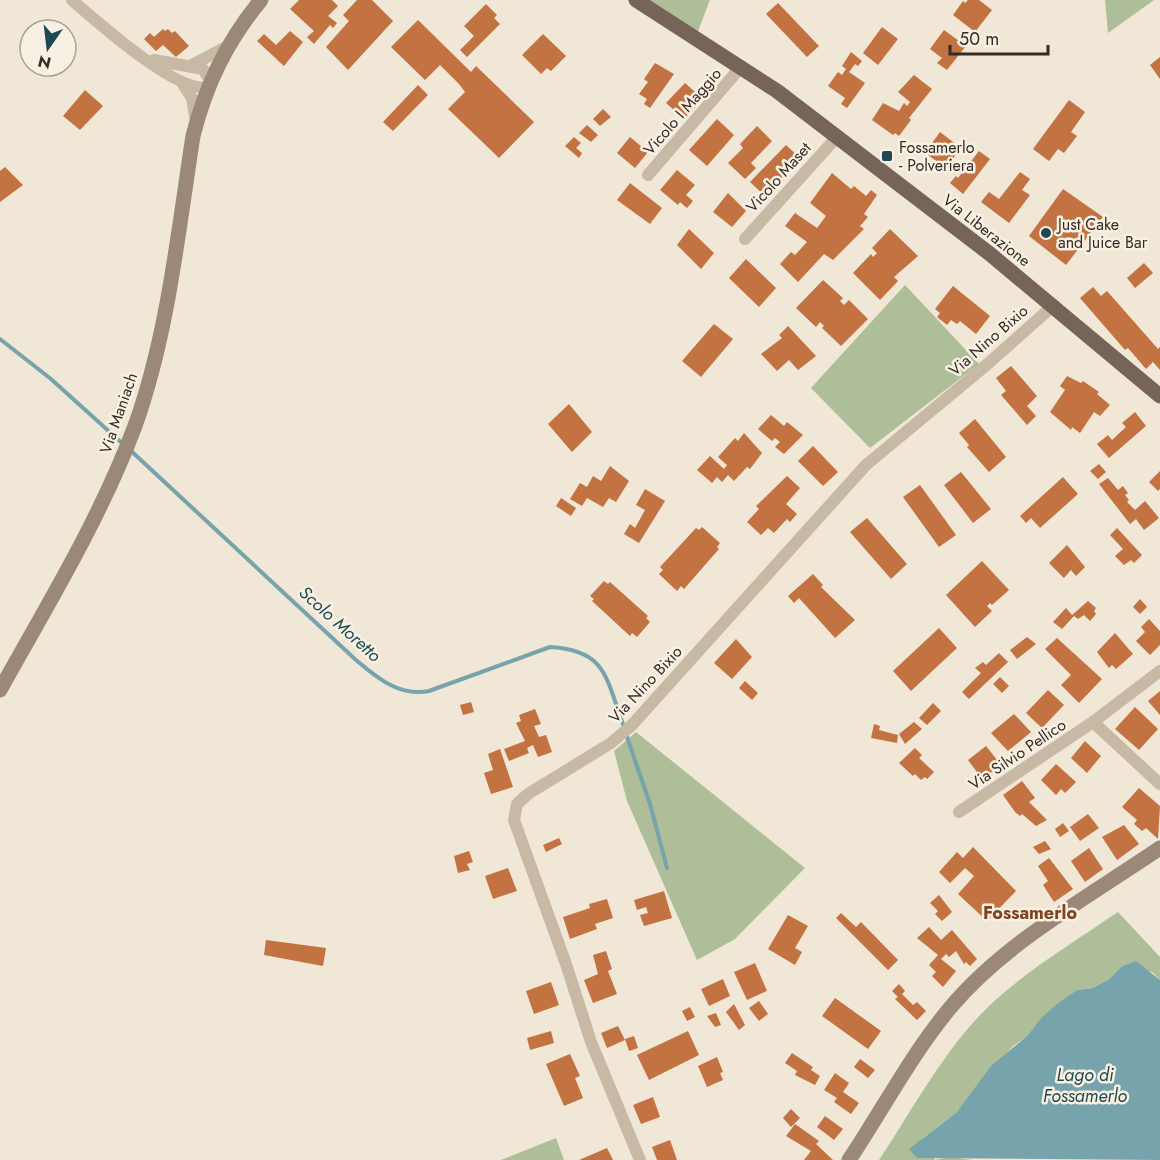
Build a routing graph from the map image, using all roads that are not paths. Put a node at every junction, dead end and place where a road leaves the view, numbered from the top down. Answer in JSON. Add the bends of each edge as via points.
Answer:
{"nodes":[{"id":1,"x":72,"y":0,"type":"edge"},
{"id":2,"x":261,"y":0,"type":"edge"},
{"id":3,"x":636,"y":0,"type":"edge"},
{"id":4,"x":228,"y":46,"type":"junction"},
{"id":5,"x":144,"y":58,"type":"junction"},
{"id":6,"x":190,"y":66,"type":"junction"},
{"id":7,"x":740,"y":68,"type":"junction"},
{"id":8,"x":183,"y":84,"type":"junction"},
{"id":9,"x":209,"y":84,"type":"junction"},
{"id":10,"x":196,"y":123,"type":"junction"},
{"id":11,"x":836,"y":138,"type":"junction"},
{"id":12,"x":648,"y":175,"type":"dead end"},
{"id":13,"x":745,"y":239,"type":"dead end"},
{"id":14,"x":1054,"y":305,"type":"junction"},
{"id":15,"x":1160,"y":396,"type":"edge"},
{"id":16,"x":1160,"y":671,"type":"edge"},
{"id":17,"x":0,"y":690,"type":"edge"},
{"id":18,"x":1093,"y":722,"type":"junction"},
{"id":19,"x":1160,"y":784,"type":"edge"},
{"id":20,"x":959,"y":812,"type":"dead end"},
{"id":21,"x":1160,"y":848,"type":"edge"},
{"id":22,"x":640,"y":1160,"type":"edge"},
{"id":23,"x":849,"y":1160,"type":"edge"}],
"edges":[{"from":1,"to":5,"type":"street"},
{"from":2,"to":4,"type":"main road","name":"Via Maniach"},
{"from":3,"to":7,"type":"main road","name":"Via Liberazione"},
{"from":4,"to":6,"type":"street","name":"Via Maniach"},
{"from":4,"to":9,"type":"main road","name":"Via Maniach"},
{"from":5,"to":6,"type":"street"},
{"from":5,"to":8,"type":"street"},
{"from":6,"to":9,"type":"street","via":[[203,69]]},
{"from":7,"to":11,"type":"main road","name":"Via Liberazione","via":[[777,91]]},
{"from":7,"to":12,"type":"street","name":"Vicolo I Maggio"},
{"from":8,"to":9,"type":"street","via":[[195,88]]},
{"from":8,"to":10,"type":"street","name":"Via Maniach","via":[[192,98]]},
{"from":9,"to":10,"type":"main road","name":"Via Maniach"},
{"from":10,"to":17,"type":"main road","name":"Via Maniach","via":[[162,327],[132,433],[71,564]]},
{"from":11,"to":13,"type":"street","name":"Vicolo Maset"},
{"from":11,"to":14,"type":"main road","name":"Via Liberazione"},
{"from":14,"to":15,"type":"main road","name":"Via Liberazione"},
{"from":14,"to":22,"type":"street","name":"Via Nino Bixio","via":[[866,465],[632,725],[517,804],[514,820],[591,1042]]},
{"from":16,"to":18,"type":"street","name":"Via Silvio Pellico"},
{"from":18,"to":19,"type":"street"},
{"from":18,"to":20,"type":"street","name":"Via Silvio Pellico"},
{"from":21,"to":23,"type":"main road","via":[[1002,957],[971,986],[911,1061]]}]}
